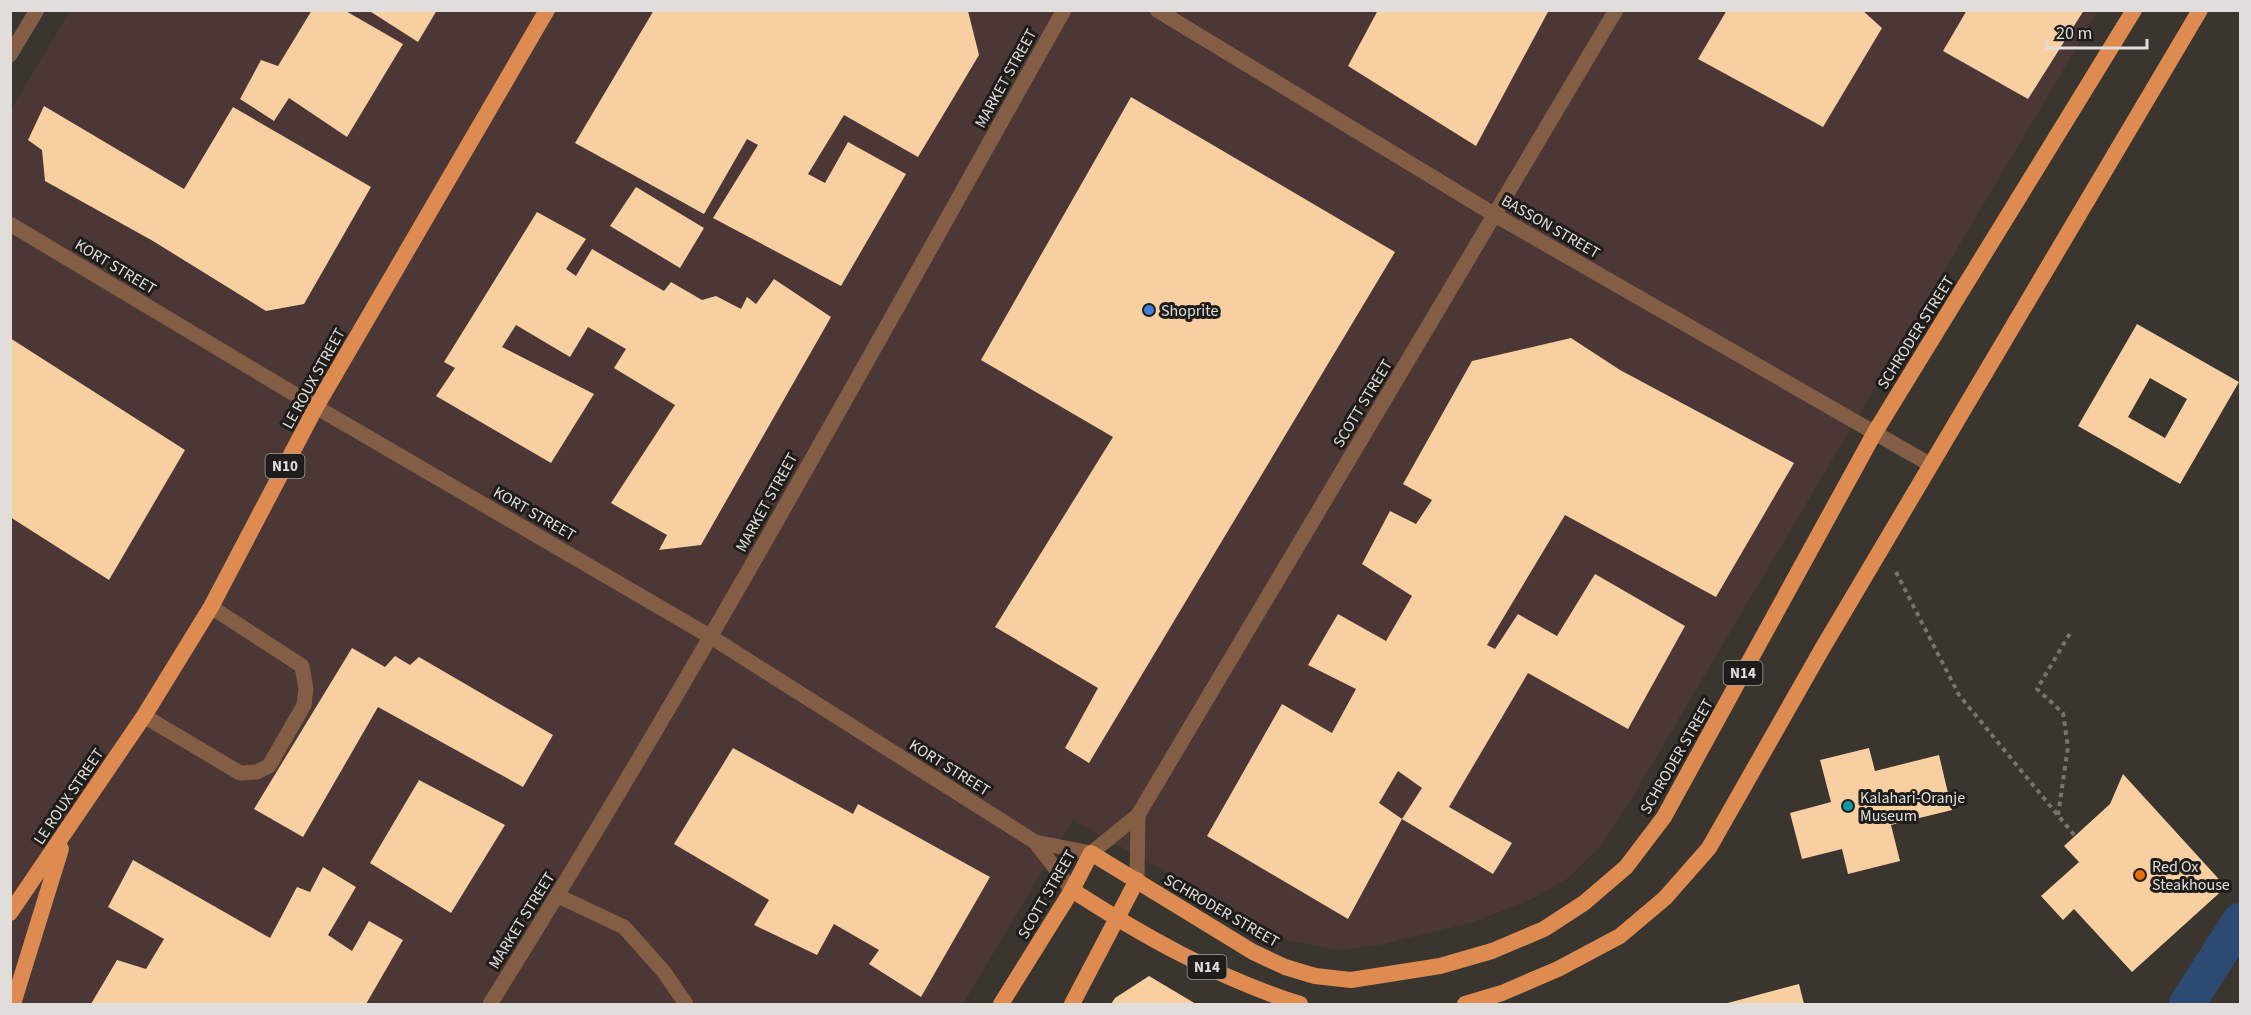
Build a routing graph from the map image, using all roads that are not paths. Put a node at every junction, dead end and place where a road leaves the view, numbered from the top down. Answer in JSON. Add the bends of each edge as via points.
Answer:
{"nodes":[{"id":1,"x":37,"y":10,"type":"edge"},
{"id":2,"x":547,"y":10,"type":"edge"},
{"id":3,"x":1064,"y":10,"type":"edge"},
{"id":4,"x":1157,"y":10,"type":"edge"},
{"id":5,"x":1616,"y":10,"type":"edge"},
{"id":6,"x":2134,"y":10,"type":"edge"},
{"id":7,"x":2200,"y":10,"type":"edge"},
{"id":8,"x":10,"y":55,"type":"edge"},
{"id":9,"x":1495,"y":215,"type":"junction"},
{"id":10,"x":10,"y":224,"type":"edge"},
{"id":11,"x":316,"y":407,"type":"junction"},
{"id":12,"x":1875,"y":432,"type":"junction"},
{"id":13,"x":1931,"y":465,"type":"junction"},
{"id":14,"x":211,"y":607,"type":"junction"},
{"id":15,"x":711,"y":636,"type":"junction"},
{"id":16,"x":144,"y":716,"type":"junction"},
{"id":17,"x":1138,"y":815,"type":"junction"},
{"id":18,"x":67,"y":831,"type":"junction"},
{"id":19,"x":1035,"y":842,"type":"junction"},
{"id":20,"x":1091,"y":853,"type":"junction"},
{"id":21,"x":1137,"y":880,"type":"junction"},
{"id":22,"x":1072,"y":890,"type":"junction"},
{"id":23,"x":558,"y":896,"type":"junction"},
{"id":24,"x":10,"y":913,"type":"edge"},
{"id":25,"x":1118,"y":920,"type":"junction"},
{"id":26,"x":13,"y":1005,"type":"edge"},
{"id":27,"x":490,"y":1005,"type":"edge"},
{"id":28,"x":686,"y":1005,"type":"edge"},
{"id":29,"x":1001,"y":1005,"type":"edge"},
{"id":30,"x":1072,"y":1005,"type":"edge"},
{"id":31,"x":1300,"y":1005,"type":"edge"},
{"id":32,"x":1466,"y":1005,"type":"edge"}],
"edges":[{"from":1,"to":8,"type":"street"},
{"from":2,"to":11,"type":"highway","name":"LE ROUX STREET","number":"N10"},
{"from":3,"to":15,"type":"street","name":"MARKET STREET"},
{"from":4,"to":9,"type":"street","name":"BASSON STREET"},
{"from":5,"to":9,"type":"street","name":"SCOTT STREET"},
{"from":6,"to":12,"type":"highway","name":"SCHRODER STREET","number":"N14"},
{"from":7,"to":13,"type":"highway"},
{"from":9,"to":12,"type":"street","name":"BASSON STREET"},
{"from":9,"to":17,"type":"street","name":"SCOTT STREET"},
{"from":10,"to":11,"type":"street","name":"KORT STREET"},
{"from":11,"to":14,"type":"highway","name":"LE ROUX STREET","number":"N10"},
{"from":11,"to":15,"type":"street","name":"KORT STREET"},
{"from":12,"to":13,"type":"street","name":"BASSON STREET"},
{"from":12,"to":21,"type":"highway","name":"SCHRODER STREET","number":"N14","via":[[1664,817],[1626,867],[1584,903],[1544,929],[1492,951],[1440,966],[1351,980],[1315,976],[1252,952]]},
{"from":13,"to":32,"type":"highway","via":[[1709,848],[1665,898],[1620,936],[1558,969]]},
{"from":14,"to":16,"type":"highway","name":"LE ROUX STREET","number":"N10"},
{"from":14,"to":16,"type":"street","via":[[302,666],[304,705],[269,766],[257,772],[240,773]]},
{"from":15,"to":19,"type":"street","name":"KORT STREET"},
{"from":15,"to":23,"type":"street","name":"MARKET STREET"},
{"from":16,"to":18,"type":"highway","name":"LE ROUX STREET","number":"N10"},
{"from":17,"to":20,"type":"street","name":"SCOTT STREET"},
{"from":17,"to":21,"type":"street","name":"SCOTT STREET"},
{"from":18,"to":24,"type":"highway","name":"LE ROUX STREET","number":"N10"},
{"from":18,"to":26,"type":"highway"},
{"from":19,"to":20,"type":"street","name":"SCHRODER STREET"},
{"from":19,"to":22,"type":"street"},
{"from":20,"to":21,"type":"highway","name":"SCHRODER STREET","number":"N14"},
{"from":20,"to":22,"type":"highway","name":"SCOTT STREET"},
{"from":21,"to":25,"type":"highway","name":"SCOTT STREET"},
{"from":22,"to":25,"type":"highway","number":"N14"},
{"from":22,"to":29,"type":"highway","name":"SCOTT STREET"},
{"from":23,"to":27,"type":"street","name":"MARKET STREET"},
{"from":23,"to":28,"type":"street","via":[[624,927],[664,972]]},
{"from":25,"to":30,"type":"highway","name":"SCOTT STREET"},
{"from":25,"to":31,"type":"highway","number":"N14","via":[[1208,967]]}]}
